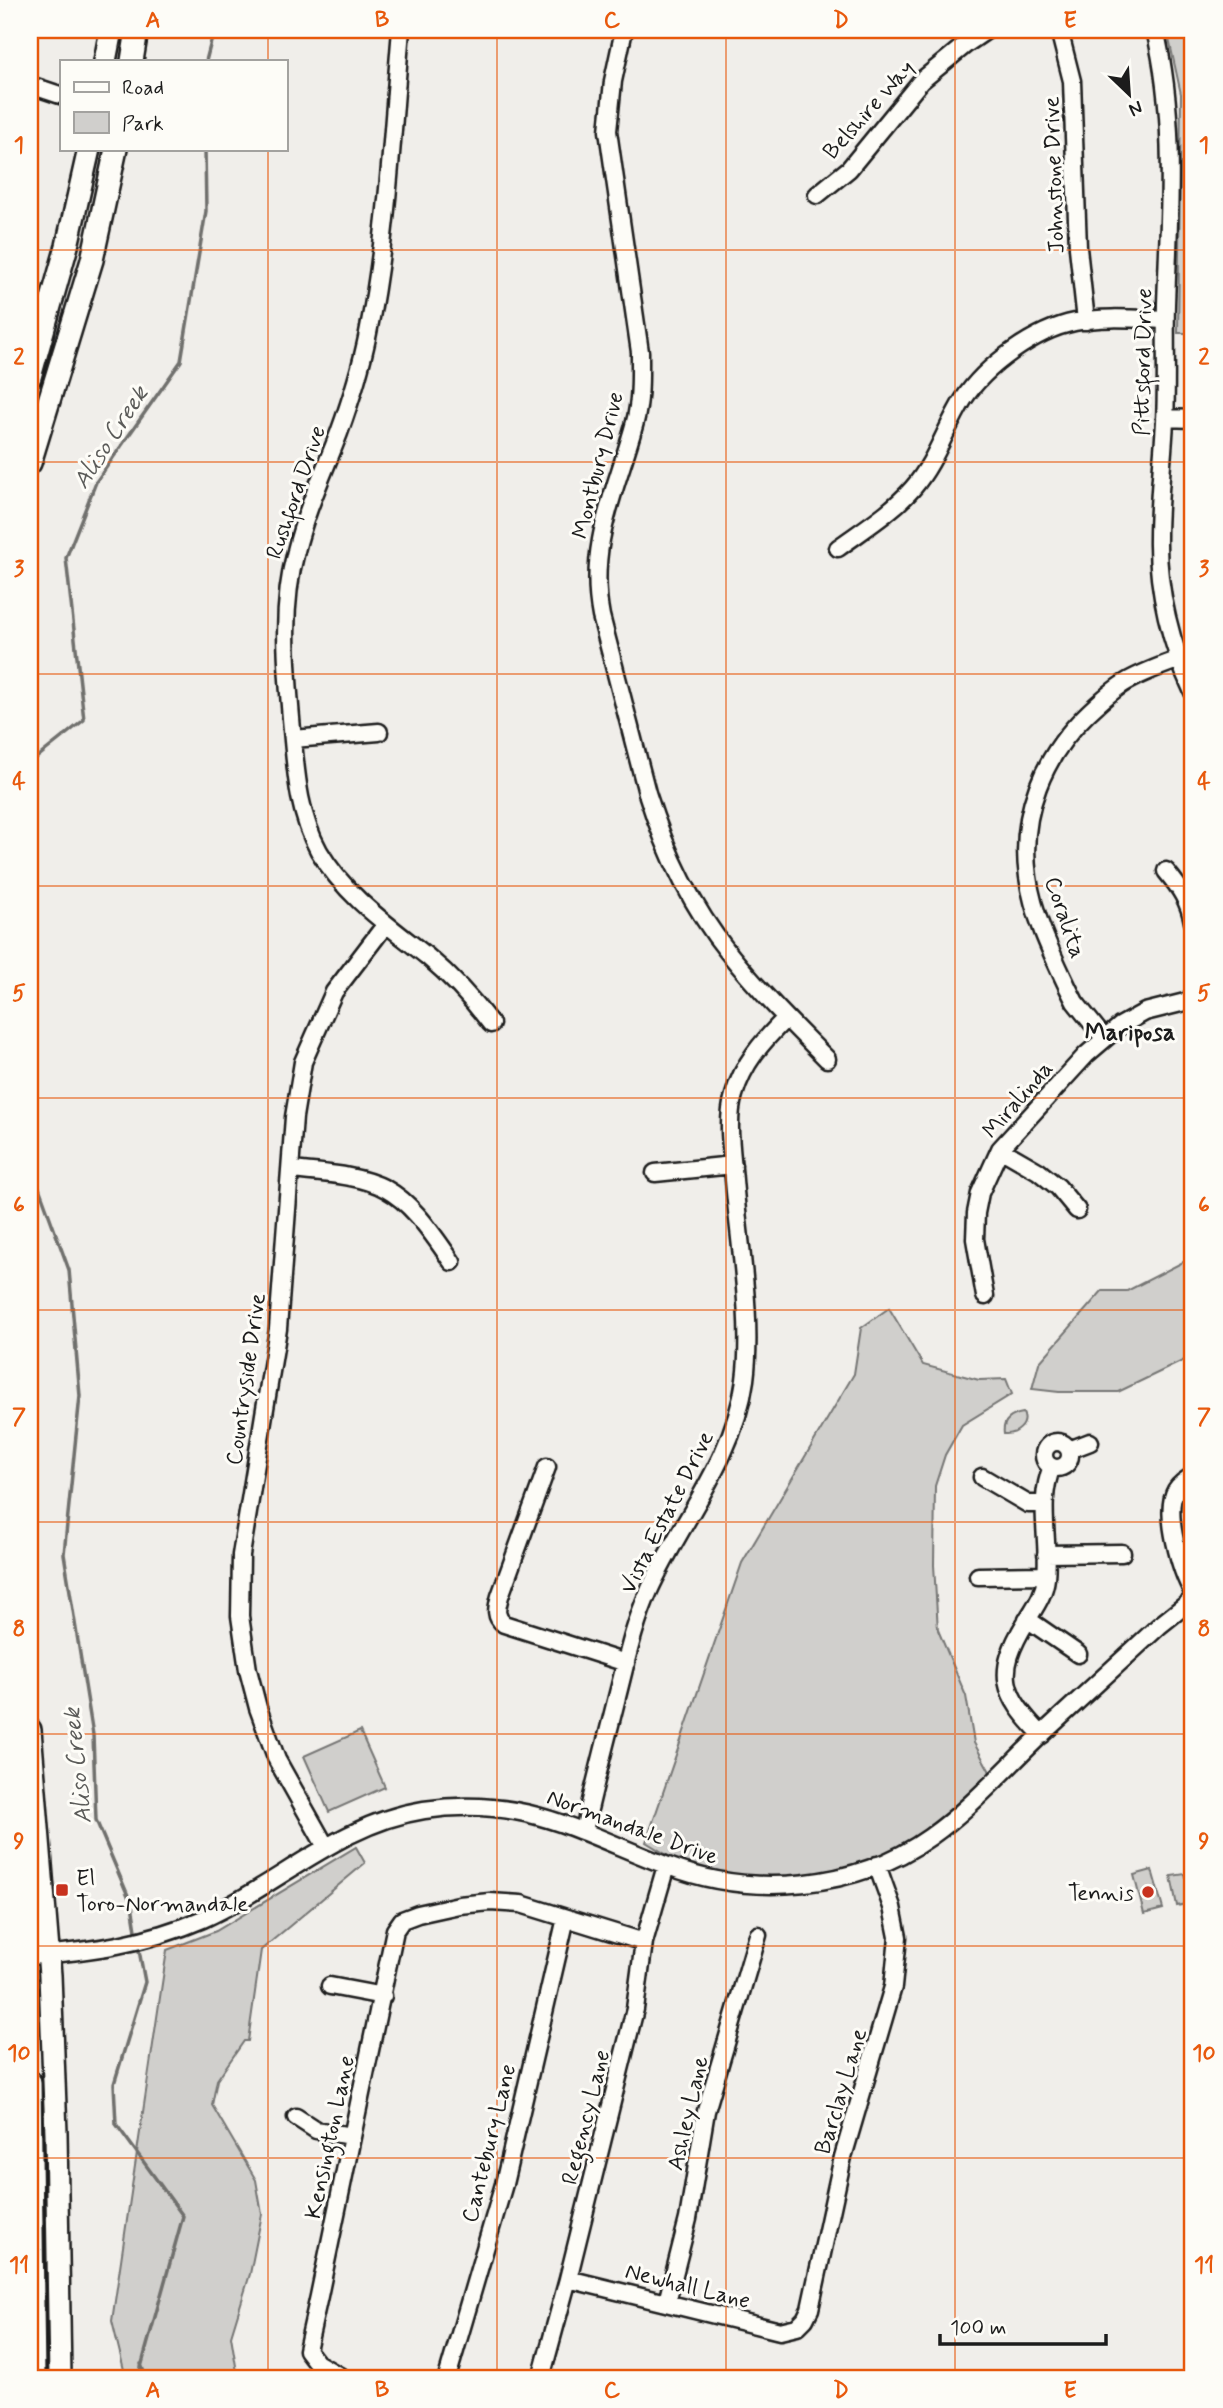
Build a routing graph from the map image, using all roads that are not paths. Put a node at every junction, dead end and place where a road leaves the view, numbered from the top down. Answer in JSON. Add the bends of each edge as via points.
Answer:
{"nodes":[{"id":1,"x":111,"y":30,"type":"edge"},
{"id":2,"x":137,"y":30,"type":"edge"},
{"id":3,"x":401,"y":30,"type":"edge"},
{"id":4,"x":624,"y":30,"type":"edge"},
{"id":5,"x":987,"y":30,"type":"edge"},
{"id":6,"x":1059,"y":30,"type":"edge"},
{"id":7,"x":1155,"y":30,"type":"edge"},
{"id":8,"x":105,"y":60,"type":"edge"},
{"id":9,"x":132,"y":60,"type":"edge"},
{"id":10,"x":30,"y":85,"type":"edge"},
{"id":11,"x":60,"y":95,"type":"edge"},
{"id":12,"x":89,"y":150,"type":"edge"},
{"id":13,"x":116,"y":150,"type":"edge"},
{"id":14,"x":817,"y":195,"type":"dead end"},
{"id":15,"x":1166,"y":320,"type":"junction"},
{"id":16,"x":1086,"y":321,"type":"junction"},
{"id":17,"x":30,"y":377,"type":"edge"},
{"id":18,"x":1165,"y":418,"type":"junction"},
{"id":19,"x":1193,"y":419,"type":"edge"},
{"id":20,"x":30,"y":463,"type":"edge"},
{"id":21,"x":838,"y":548,"type":"dead end"},
{"id":22,"x":1180,"y":659,"type":"junction"},
{"id":23,"x":1193,"y":692,"type":"edge"},
{"id":24,"x":379,"y":732,"type":"dead end"},
{"id":25,"x":293,"y":739,"type":"junction"},
{"id":26,"x":1166,"y":871,"type":"dead end"},
{"id":27,"x":1193,"y":922,"type":"edge"},
{"id":28,"x":386,"y":924,"type":"junction"},
{"id":29,"x":1193,"y":1000,"type":"edge"},
{"id":30,"x":786,"y":1018,"type":"junction"},
{"id":31,"x":491,"y":1024,"type":"dead end"},
{"id":32,"x":1104,"y":1038,"type":"junction"},
{"id":33,"x":827,"y":1059,"type":"dead end"},
{"id":34,"x":1000,"y":1149,"type":"junction"},
{"id":35,"x":733,"y":1166,"type":"junction"},
{"id":36,"x":290,"y":1170,"type":"junction"},
{"id":37,"x":655,"y":1174,"type":"dead end"},
{"id":38,"x":1077,"y":1210,"type":"dead end"},
{"id":39,"x":453,"y":1262,"type":"dead end"},
{"id":40,"x":985,"y":1296,"type":"dead end"},
{"id":41,"x":1090,"y":1442,"type":"dead end"},
{"id":42,"x":547,"y":1467,"type":"dead end"},
{"id":43,"x":1193,"y":1476,"type":"edge"},
{"id":44,"x":982,"y":1477,"type":"dead end"},
{"id":45,"x":1044,"y":1504,"type":"junction"},
{"id":46,"x":1122,"y":1553,"type":"dead end"},
{"id":47,"x":1046,"y":1554,"type":"junction"},
{"id":48,"x":1046,"y":1575,"type":"junction"},
{"id":49,"x":978,"y":1576,"type":"dead end"},
{"id":50,"x":1193,"y":1592,"type":"edge"},
{"id":51,"x":1193,"y":1599,"type":"edge"},
{"id":52,"x":1027,"y":1619,"type":"junction"},
{"id":53,"x":1078,"y":1654,"type":"dead end"},
{"id":54,"x":626,"y":1662,"type":"junction"},
{"id":55,"x":30,"y":1730,"type":"edge"},
{"id":56,"x":1042,"y":1735,"type":"junction"},
{"id":57,"x":584,"y":1831,"type":"junction"},
{"id":58,"x":326,"y":1847,"type":"junction"},
{"id":59,"x":877,"y":1865,"type":"junction"},
{"id":60,"x":666,"y":1866,"type":"junction"},
{"id":61,"x":566,"y":1918,"type":"junction"},
{"id":62,"x":758,"y":1935,"type":"dead end"},
{"id":63,"x":644,"y":1942,"type":"junction"},
{"id":64,"x":39,"y":1955,"type":"edge"},
{"id":65,"x":330,"y":1986,"type":"dead end"},
{"id":66,"x":383,"y":1996,"type":"junction"},
{"id":67,"x":30,"y":2082,"type":"edge"},
{"id":68,"x":296,"y":2117,"type":"dead end"},
{"id":69,"x":351,"y":2136,"type":"junction"},
{"id":70,"x":568,"y":2279,"type":"junction"},
{"id":71,"x":667,"y":2302,"type":"junction"},
{"id":72,"x":797,"y":2327,"type":"joint"},
{"id":73,"x":34,"y":2378,"type":"edge"},
{"id":74,"x":60,"y":2378,"type":"edge"},
{"id":75,"x":343,"y":2378,"type":"edge"},
{"id":76,"x":447,"y":2378,"type":"edge"},
{"id":77,"x":541,"y":2378,"type":"edge"}],
"edges":[{"from":1,"to":8,"type":"main road"},
{"from":2,"to":9,"type":"main road"},
{"from":3,"to":25,"type":"street","name":"Rushford Drive","via":[[368,336],[350,401],[296,548],[290,579],[285,632]]},
{"from":4,"to":30,"type":"street","name":"Montbury Drive","via":[[612,81],[608,131],[640,352],[640,384],[635,420],[600,534],[598,603],[656,821],[681,878],[728,952]]},
{"from":5,"to":14,"type":"street","name":"Belshire Way","via":[[921,81],[849,169]]},
{"from":6,"to":16,"type":"street","name":"Johnstone Drive","via":[[1072,82],[1078,248]]},
{"from":7,"to":15,"type":"street","name":"Pittsford Drive","via":[[1165,74],[1170,139]]},
{"from":10,"to":11,"type":"street"},
{"from":12,"to":17,"type":"main road"},
{"from":13,"to":20,"type":"main road","via":[[92,260]]},
{"from":15,"to":16,"type":"street"},
{"from":15,"to":18,"type":"street","name":"Pittsford Drive"},
{"from":16,"to":21,"type":"street","via":[[1046,331],[998,362],[962,401],[937,455],[914,487]]},
{"from":18,"to":19,"type":"street"},
{"from":18,"to":22,"type":"street","name":"Pittsford Drive","via":[[1157,539],[1162,596]]},
{"from":22,"to":23,"type":"street","name":"Pittsford Drive"},
{"from":22,"to":32,"type":"street","name":"Coralita","via":[[1123,683],[1077,724],[1045,768],[1029,816],[1027,868],[1038,916],[1075,1002]]},
{"from":24,"to":25,"type":"street"},
{"from":25,"to":28,"type":"street","name":"Rushford Drive","via":[[302,813],[310,833],[345,887]]},
{"from":26,"to":27,"type":"street","via":[[1185,897]]},
{"from":28,"to":31,"type":"street","name":"Rushford Drive","via":[[468,994]]},
{"from":28,"to":36,"type":"street","name":"Countryside Drive","via":[[334,992],[303,1062]]},
{"from":29,"to":32,"type":"street","name":"Miralinda","via":[[1145,1012]]},
{"from":30,"to":33,"type":"street","name":"Montbury Drive"},
{"from":30,"to":35,"type":"street","name":"Vista Estate Drive","via":[[756,1051],[737,1084],[731,1108]]},
{"from":32,"to":34,"type":"street","name":"Miralinda"},
{"from":34,"to":38,"type":"street","via":[[1038,1171]]},
{"from":34,"to":40,"type":"street","name":"Miralinda","via":[[980,1192],[976,1213],[978,1267]]},
{"from":35,"to":37,"type":"street"},
{"from":35,"to":54,"type":"street","name":"Vista Estate Drive","via":[[747,1329],[744,1383],[724,1453],[648,1593]]},
{"from":36,"to":39,"type":"street","via":[[346,1175],[381,1184],[413,1208]]},
{"from":36,"to":58,"type":"street","name":"Countryside Drive","via":[[278,1329],[241,1555],[240,1616],[248,1670],[270,1744]]},
{"from":41,"to":45,"type":"street","via":[[1069,1450],[1062,1444],[1050,1445],[1045,1457],[1052,1467]]},
{"from":42,"to":54,"type":"street","via":[[500,1596],[498,1619]]},
{"from":43,"to":50,"type":"street","via":[[1177,1490],[1172,1503],[1178,1553]]},
{"from":44,"to":45,"type":"street","via":[[1028,1504]]},
{"from":45,"to":47,"type":"street"},
{"from":46,"to":47,"type":"street"},
{"from":47,"to":48,"type":"street"},
{"from":48,"to":49,"type":"street"},
{"from":48,"to":52,"type":"street","via":[[1041,1597]]},
{"from":51,"to":56,"type":"street","name":"Normandale Drive"},
{"from":52,"to":53,"type":"street"},
{"from":52,"to":56,"type":"street","via":[[1013,1645],[1007,1678],[1014,1703]]},
{"from":54,"to":57,"type":"street","name":"Vista Estate Drive"},
{"from":55,"to":64,"type":"main road"},
{"from":56,"to":59,"type":"street","name":"Normandale Drive","via":[[928,1839]]},
{"from":57,"to":58,"type":"street","name":"Normandale Drive","via":[[510,1809],[457,1807],[387,1819]]},
{"from":57,"to":60,"type":"street","name":"Normandale Drive"},
{"from":58,"to":64,"type":"street","name":"Normandale Drive","via":[[217,1911],[168,1932],[111,1948]]},
{"from":59,"to":60,"type":"street","name":"Normandale Drive","via":[[832,1878],[778,1885],[716,1881]]},
{"from":59,"to":72,"type":"street","name":"Barclay Lane","via":[[898,1937],[894,1987],[846,2144],[810,2309]]},
{"from":60,"to":63,"type":"street","name":"Regency Lane"},
{"from":61,"to":63,"type":"street"},
{"from":61,"to":66,"type":"street","name":"Kensington Lane","via":[[521,1904],[491,1902],[402,1920],[395,1930]]},
{"from":61,"to":76,"type":"street","name":"Cantebury Lane","via":[[504,2184]]},
{"from":62,"to":71,"type":"street","name":"Ashley Lane","via":[[706,2111],[688,2219]]},
{"from":63,"to":70,"type":"street","name":"Regency Lane","via":[[635,2009]]},
{"from":64,"to":74,"type":"main road","via":[[56,2133]]},
{"from":65,"to":66,"type":"street"},
{"from":66,"to":69,"type":"street","name":"Kensington Lane"},
{"from":67,"to":73,"type":"main road"},
{"from":68,"to":69,"type":"street","via":[[316,2130]]},
{"from":69,"to":75,"type":"street","name":"Kensington Lane","via":[[307,2346],[317,2363]]},
{"from":70,"to":71,"type":"street","name":"Newhall Lane"},
{"from":70,"to":77,"type":"street","name":"Regency Lane"},
{"from":71,"to":72,"type":"street","name":"Newhall Lane","via":[[779,2331]]}]}
